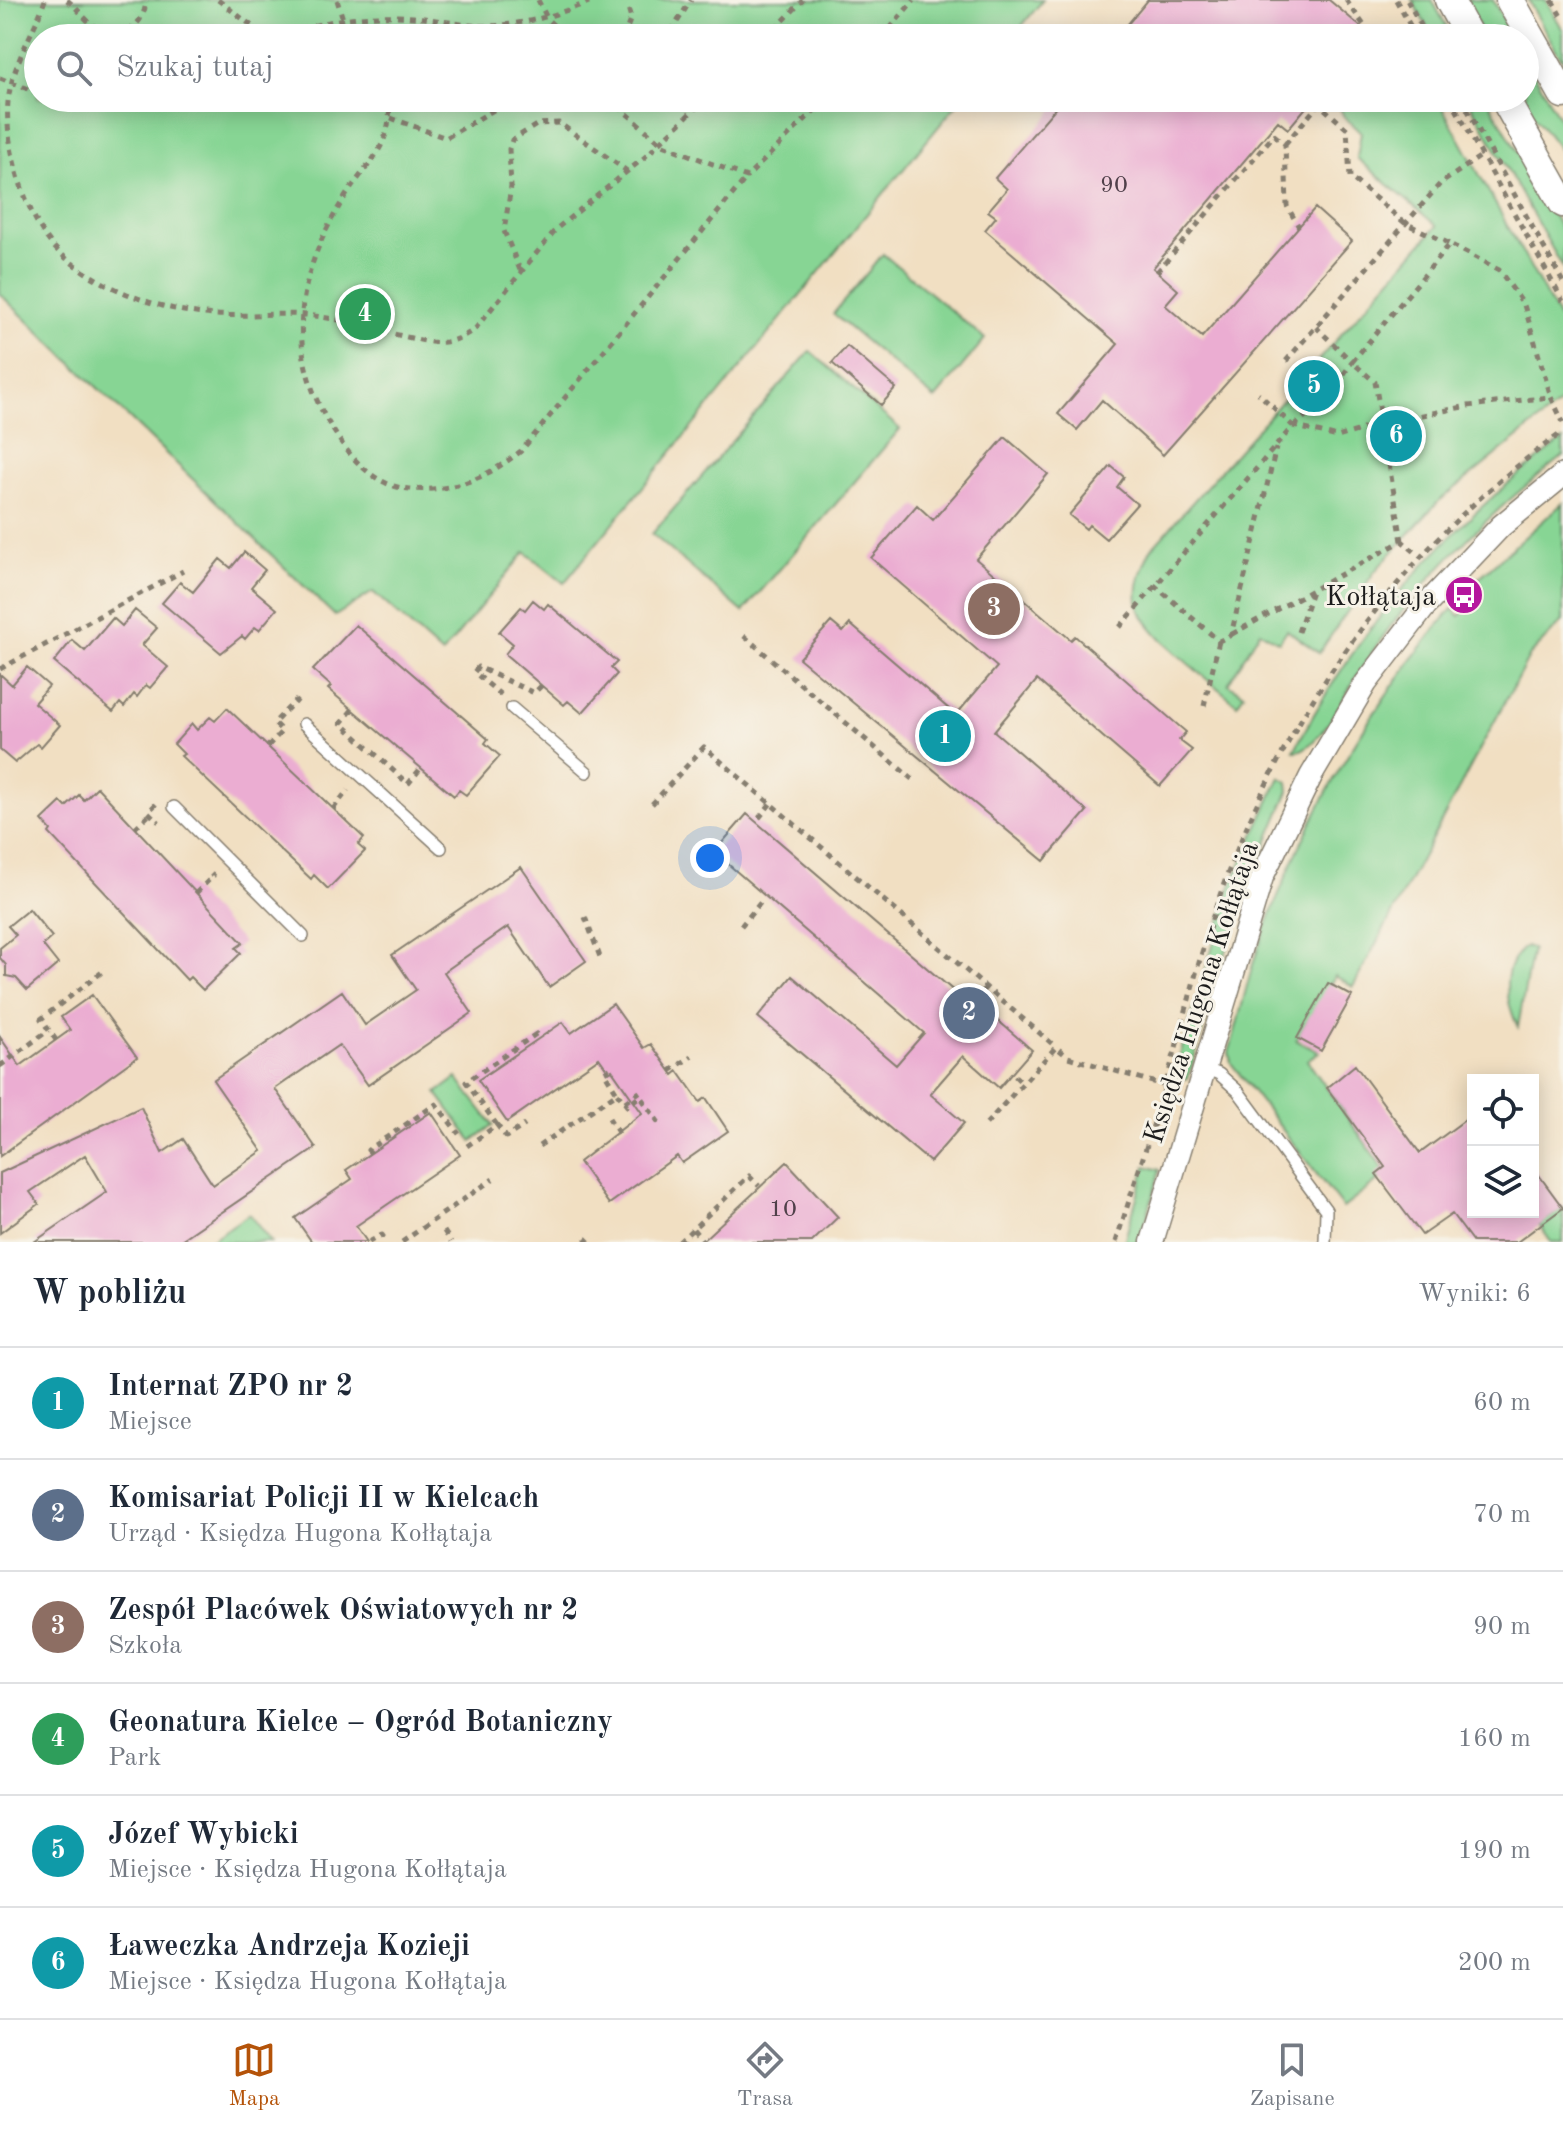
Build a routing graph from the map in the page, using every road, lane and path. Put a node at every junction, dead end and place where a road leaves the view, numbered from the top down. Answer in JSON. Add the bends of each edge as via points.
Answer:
{"nodes":[{"id":1,"x":45,"y":0,"type":"edge"},
{"id":2,"x":67,"y":0,"type":"edge"},
{"id":3,"x":146,"y":0,"type":"edge"},
{"id":4,"x":218,"y":0,"type":"edge"},
{"id":5,"x":337,"y":0,"type":"edge"},
{"id":6,"x":538,"y":0,"type":"edge"},
{"id":7,"x":691,"y":0,"type":"edge"},
{"id":8,"x":803,"y":0,"type":"edge"},
{"id":9,"x":914,"y":0,"type":"edge"},
{"id":10,"x":1346,"y":0,"type":"edge"},
{"id":11,"x":1396,"y":0,"type":"edge"},
{"id":12,"x":1407,"y":0,"type":"edge"},
{"id":13,"x":1449,"y":0,"type":"edge"},
{"id":14,"x":1510,"y":0,"type":"edge"},
{"id":15,"x":1552,"y":0,"type":"edge"},
{"id":16,"x":589,"y":2,"type":"edge"},
{"id":17,"x":628,"y":8,"type":"dead end"},
{"id":18,"x":547,"y":17,"type":"junction"},
{"id":19,"x":343,"y":19,"type":"junction"},
{"id":20,"x":1563,"y":20,"type":"edge"},
{"id":21,"x":35,"y":24,"type":"edge"},
{"id":22,"x":92,"y":24,"type":"edge"},
{"id":23,"x":137,"y":24,"type":"edge"},
{"id":24,"x":250,"y":24,"type":"edge"},
{"id":25,"x":321,"y":24,"type":"edge"},
{"id":26,"x":474,"y":24,"type":"edge"},
{"id":27,"x":503,"y":24,"type":"edge"},
{"id":28,"x":554,"y":24,"type":"edge"},
{"id":29,"x":629,"y":24,"type":"edge"},
{"id":30,"x":676,"y":24,"type":"edge"},
{"id":31,"x":780,"y":24,"type":"edge"},
{"id":32,"x":894,"y":24,"type":"edge"},
{"id":33,"x":1363,"y":24,"type":"edge"},
{"id":34,"x":1409,"y":24,"type":"edge"},
{"id":35,"x":1420,"y":24,"type":"edge"},
{"id":36,"x":1462,"y":24,"type":"edge"},
{"id":37,"x":1524,"y":24,"type":"edge"},
{"id":38,"x":24,"y":51,"type":"edge"},
{"id":39,"x":1539,"y":51,"type":"edge"},
{"id":40,"x":0,"y":78,"type":"edge"},
{"id":41,"x":11,"y":83,"type":"junction"},
{"id":42,"x":24,"y":88,"type":"edge"},
{"id":43,"x":1563,"y":94,"type":"edge"},
{"id":44,"x":390,"y":112,"type":"edge"},
{"id":45,"x":490,"y":112,"type":"edge"},
{"id":46,"x":625,"y":112,"type":"edge"},
{"id":47,"x":692,"y":112,"type":"edge"},
{"id":48,"x":813,"y":112,"type":"edge"},
{"id":49,"x":1312,"y":112,"type":"edge"},
{"id":50,"x":1328,"y":112,"type":"edge"},
{"id":51,"x":1457,"y":112,"type":"edge"},
{"id":52,"x":1469,"y":112,"type":"edge"},
{"id":53,"x":1512,"y":112,"type":"edge"},
{"id":54,"x":391,"y":118,"type":"junction"},
{"id":55,"x":660,"y":143,"type":"junction"},
{"id":56,"x":1285,"y":144,"type":"junction"},
{"id":57,"x":1481,"y":156,"type":"junction"},
{"id":58,"x":627,"y":171,"type":"junction"},
{"id":59,"x":747,"y":177,"type":"junction"},
{"id":60,"x":1563,"y":203,"type":"edge"},
{"id":61,"x":1405,"y":223,"type":"junction"},
{"id":62,"x":1299,"y":227,"type":"dead end"},
{"id":63,"x":1450,"y":244,"type":"junction"},
{"id":64,"x":520,"y":270,"type":"junction"},
{"id":65,"x":1157,"y":272,"type":"dead end"},
{"id":66,"x":1563,"y":282,"type":"edge"},
{"id":67,"x":1563,"y":301,"type":"edge"},
{"id":68,"x":299,"y":315,"type":"junction"},
{"id":69,"x":1316,"y":327,"type":"junction"},
{"id":70,"x":1286,"y":361,"type":"dead end"},
{"id":71,"x":1352,"y":362,"type":"junction"},
{"id":72,"x":1258,"y":393,"type":"dead end"},
{"id":73,"x":1551,"y":397,"type":"junction"},
{"id":74,"x":1563,"y":422,"type":"edge"},
{"id":75,"x":1382,"y":423,"type":"junction"},
{"id":76,"x":1293,"y":426,"type":"junction"},
{"id":77,"x":1277,"y":445,"type":"junction"},
{"id":78,"x":1563,"y":475,"type":"edge"},
{"id":79,"x":1402,"y":541,"type":"junction"},
{"id":80,"x":1421,"y":557,"type":"dead end"},
{"id":81,"x":183,"y":571,"type":"dead end"},
{"id":82,"x":1154,"y":585,"type":"junction"},
{"id":83,"x":1313,"y":590,"type":"junction"},
{"id":84,"x":1120,"y":627,"type":"dead end"},
{"id":85,"x":1298,"y":632,"type":"dead end"},
{"id":86,"x":1231,"y":635,"type":"junction"},
{"id":87,"x":744,"y":636,"type":"dead end"},
{"id":88,"x":1219,"y":641,"type":"junction"},
{"id":89,"x":0,"y":669,"type":"edge"},
{"id":90,"x":542,"y":685,"type":"dead end"},
{"id":91,"x":1204,"y":706,"type":"dead end"},
{"id":92,"x":512,"y":708,"type":"joint"},
{"id":93,"x":352,"y":710,"type":"dead end"},
{"id":94,"x":304,"y":724,"type":"dead end"},
{"id":95,"x":421,"y":768,"type":"dead end"},
{"id":96,"x":587,"y":772,"type":"dead end"},
{"id":97,"x":912,"y":779,"type":"dead end"},
{"id":98,"x":408,"y":784,"type":"junction"},
{"id":99,"x":399,"y":794,"type":"dead end"},
{"id":100,"x":771,"y":803,"type":"junction"},
{"id":101,"x":652,"y":804,"type":"dead end"},
{"id":102,"x":174,"y":807,"type":"dead end"},
{"id":103,"x":759,"y":818,"type":"dead end"},
{"id":104,"x":161,"y":824,"type":"dead end"},
{"id":105,"x":135,"y":828,"type":"dead end"},
{"id":106,"x":441,"y":848,"type":"dead end"},
{"id":107,"x":208,"y":870,"type":"dead end"},
{"id":108,"x":196,"y":893,"type":"dead end"},
{"id":109,"x":761,"y":902,"type":"dead end"},
{"id":110,"x":585,"y":917,"type":"dead end"},
{"id":111,"x":741,"y":926,"type":"dead end"},
{"id":112,"x":303,"y":936,"type":"dead end"},
{"id":113,"x":600,"y":957,"type":"dead end"},
{"id":114,"x":106,"y":969,"type":"dead end"},
{"id":115,"x":986,"y":987,"type":"junction"},
{"id":116,"x":973,"y":1001,"type":"dead end"},
{"id":117,"x":49,"y":1030,"type":"junction"},
{"id":118,"x":538,"y":1038,"type":"dead end"},
{"id":119,"x":56,"y":1040,"type":"dead end"},
{"id":120,"x":1056,"y":1047,"type":"junction"},
{"id":121,"x":692,"y":1056,"type":"dead end"},
{"id":122,"x":0,"y":1066,"type":"edge"},
{"id":123,"x":1204,"y":1068,"type":"junction"},
{"id":124,"x":610,"y":1069,"type":"dead end"},
{"id":125,"x":670,"y":1071,"type":"dead end"},
{"id":126,"x":1015,"y":1076,"type":"dead end"},
{"id":127,"x":1023,"y":1084,"type":"junction"},
{"id":128,"x":1166,"y":1086,"type":"dead end"},
{"id":129,"x":641,"y":1091,"type":"dead end"},
{"id":130,"x":617,"y":1093,"type":"junction"},
{"id":131,"x":625,"y":1102,"type":"junction"},
{"id":132,"x":609,"y":1118,"type":"dead end"},
{"id":133,"x":659,"y":1123,"type":"dead end"},
{"id":134,"x":986,"y":1124,"type":"dead end"},
{"id":135,"x":497,"y":1125,"type":"junction"},
{"id":136,"x":525,"y":1125,"type":"dead end"},
{"id":137,"x":459,"y":1134,"type":"dead end"},
{"id":138,"x":619,"y":1134,"type":"dead end"},
{"id":139,"x":467,"y":1146,"type":"dead end"},
{"id":140,"x":539,"y":1146,"type":"dead end"},
{"id":141,"x":371,"y":1153,"type":"dead end"},
{"id":142,"x":493,"y":1179,"type":"dead end"},
{"id":143,"x":759,"y":1186,"type":"dead end"},
{"id":144,"x":693,"y":1229,"type":"junction"},
{"id":145,"x":444,"y":1231,"type":"dead end"},
{"id":146,"x":702,"y":1240,"type":"dead end"},
{"id":147,"x":369,"y":1242,"type":"edge"},
{"id":148,"x":387,"y":1242,"type":"edge"},
{"id":149,"x":402,"y":1242,"type":"edge"},
{"id":150,"x":451,"y":1242,"type":"edge"},
{"id":151,"x":679,"y":1242,"type":"edge"},
{"id":152,"x":1152,"y":1242,"type":"edge"},
{"id":153,"x":1325,"y":1242,"type":"edge"}],
"edges":[{"from":1,"to":21,"type":"path"},
{"from":2,"to":22,"type":"path"},
{"from":3,"to":23,"type":"path"},
{"from":4,"to":24,"type":"path"},
{"from":5,"to":19,"type":"path"},
{"from":6,"to":18,"type":"path"},
{"from":7,"to":30,"type":"path"},
{"from":8,"to":31,"type":"path"},
{"from":9,"to":32,"type":"path"},
{"from":10,"to":33,"type":"path"},
{"from":11,"to":34,"type":"path"},
{"from":12,"to":35,"type":"path"},
{"from":13,"to":36,"type":"street"},
{"from":14,"to":37,"type":"street"},
{"from":15,"to":20,"type":"path"},
{"from":16,"to":18,"type":"path"},
{"from":17,"to":29,"type":"path"},
{"from":18,"to":27,"type":"path"},
{"from":18,"to":28,"type":"path"},
{"from":19,"to":25,"type":"path"},
{"from":19,"to":26,"type":"path","via":[[416,17]]},
{"from":38,"to":41,"type":"path"},
{"from":39,"to":43,"type":"street"},
{"from":40,"to":41,"type":"path"},
{"from":41,"to":42,"type":"path"},
{"from":41,"to":68,"type":"path","via":[[8,118],[14,161],[39,222],[59,252],[80,269],[159,305],[204,314]]},
{"from":44,"to":54,"type":"path"},
{"from":45,"to":54,"type":"path","via":[[446,138]]},
{"from":46,"to":55,"type":"path"},
{"from":47,"to":55,"type":"path"},
{"from":48,"to":59,"type":"path"},
{"from":49,"to":56,"type":"path"},
{"from":50,"to":61,"type":"path","via":[[1347,129],[1350,177]]},
{"from":51,"to":57,"type":"path"},
{"from":52,"to":66,"type":"path"},
{"from":53,"to":60,"type":"street"},
{"from":54,"to":68,"type":"path","via":[[385,142],[333,217]]},
{"from":55,"to":58,"type":"path"},
{"from":55,"to":59,"type":"path"},
{"from":56,"to":62,"type":"path","via":[[1287,206]]},
{"from":56,"to":65,"type":"path","via":[[1274,135]]},
{"from":57,"to":61,"type":"path","via":[[1440,184]]},
{"from":57,"to":67,"type":"path"},
{"from":58,"to":64,"type":"path","via":[[566,219]]},
{"from":58,"to":64,"type":"path","via":[[559,123],[538,124],[512,140],[504,231]]},
{"from":59,"to":68,"type":"path","via":[[521,451],[463,486],[403,489],[365,470],[329,424],[311,389],[303,366]]},
{"from":61,"to":63,"type":"path"},
{"from":61,"to":69,"type":"path"},
{"from":63,"to":71,"type":"path"},
{"from":63,"to":73,"type":"path","via":[[1499,270],[1524,305]]},
{"from":64,"to":68,"type":"path","via":[[475,329],[450,343]]},
{"from":69,"to":70,"type":"path"},
{"from":69,"to":71,"type":"path"},
{"from":71,"to":75,"type":"path","via":[[1375,382]]},
{"from":71,"to":76,"type":"path","via":[[1330,395]]},
{"from":72,"to":76,"type":"path"},
{"from":73,"to":74,"type":"path"},
{"from":73,"to":75,"type":"path"},
{"from":75,"to":76,"type":"path","via":[[1338,437]]},
{"from":75,"to":79,"type":"path"},
{"from":76,"to":77,"type":"path"},
{"from":77,"to":82,"type":"path"},
{"from":77,"to":86,"type":"path"},
{"from":78,"to":123,"type":"street","name":"Księdza Hugona Kołłątaja","via":[[1501,526],[1426,605],[1338,727],[1262,877]]},
{"from":79,"to":80,"type":"path"},
{"from":79,"to":83,"type":"path"},
{"from":81,"to":89,"type":"path"},
{"from":82,"to":84,"type":"path"},
{"from":82,"to":88,"type":"path"},
{"from":83,"to":85,"type":"path"},
{"from":83,"to":86,"type":"path"},
{"from":86,"to":88,"type":"path"},
{"from":87,"to":97,"type":"path"},
{"from":88,"to":91,"type":"path"},
{"from":90,"to":92,"type":"path","via":[[534,693],[478,667],[474,672]]},
{"from":92,"to":96,"type":"lane"},
{"from":93,"to":98,"type":"path","via":[[341,723]]},
{"from":94,"to":106,"type":"lane"},
{"from":95,"to":98,"type":"path"},
{"from":98,"to":99,"type":"path"},
{"from":100,"to":101,"type":"path","via":[[704,747]]},
{"from":100,"to":103,"type":"path"},
{"from":100,"to":115,"type":"path"},
{"from":102,"to":112,"type":"lane"},
{"from":104,"to":105,"type":"path","via":[[152,810]]},
{"from":107,"to":108,"type":"path","via":[[213,876]]},
{"from":109,"to":111,"type":"path"},
{"from":110,"to":113,"type":"path"},
{"from":114,"to":117,"type":"path","via":[[41,1019]]},
{"from":115,"to":116,"type":"path"},
{"from":115,"to":120,"type":"path"},
{"from":117,"to":119,"type":"path"},
{"from":117,"to":122,"type":"path"},
{"from":118,"to":135,"type":"path","via":[[536,1034],[466,1082]]},
{"from":120,"to":127,"type":"path"},
{"from":120,"to":128,"type":"path","via":[[1068,1057]]},
{"from":121,"to":125,"type":"path"},
{"from":123,"to":152,"type":"street","name":"Księdza Hugona Kołłątaja"},
{"from":123,"to":153,"type":"lane","via":[[1238,1091],[1326,1210]]},
{"from":124,"to":130,"type":"path","via":[[604,1072]]},
{"from":126,"to":127,"type":"path"},
{"from":127,"to":134,"type":"path"},
{"from":129,"to":131,"type":"path"},
{"from":130,"to":131,"type":"path"},
{"from":130,"to":140,"type":"path"},
{"from":131,"to":133,"type":"path","via":[[627,1106],[640,1096]]},
{"from":132,"to":138,"type":"path"},
{"from":135,"to":136,"type":"path","via":[[506,1137]]},
{"from":135,"to":139,"type":"path"},
{"from":137,"to":141,"type":"path","via":[[436,1104],[368,1150]]},
{"from":142,"to":149,"type":"path"},
{"from":143,"to":144,"type":"path","via":[[749,1176]]},
{"from":144,"to":146,"type":"path"},
{"from":144,"to":151,"type":"path"},
{"from":145,"to":150,"type":"path"},
{"from":147,"to":148,"type":"path","via":[[382,1235]]}]}
